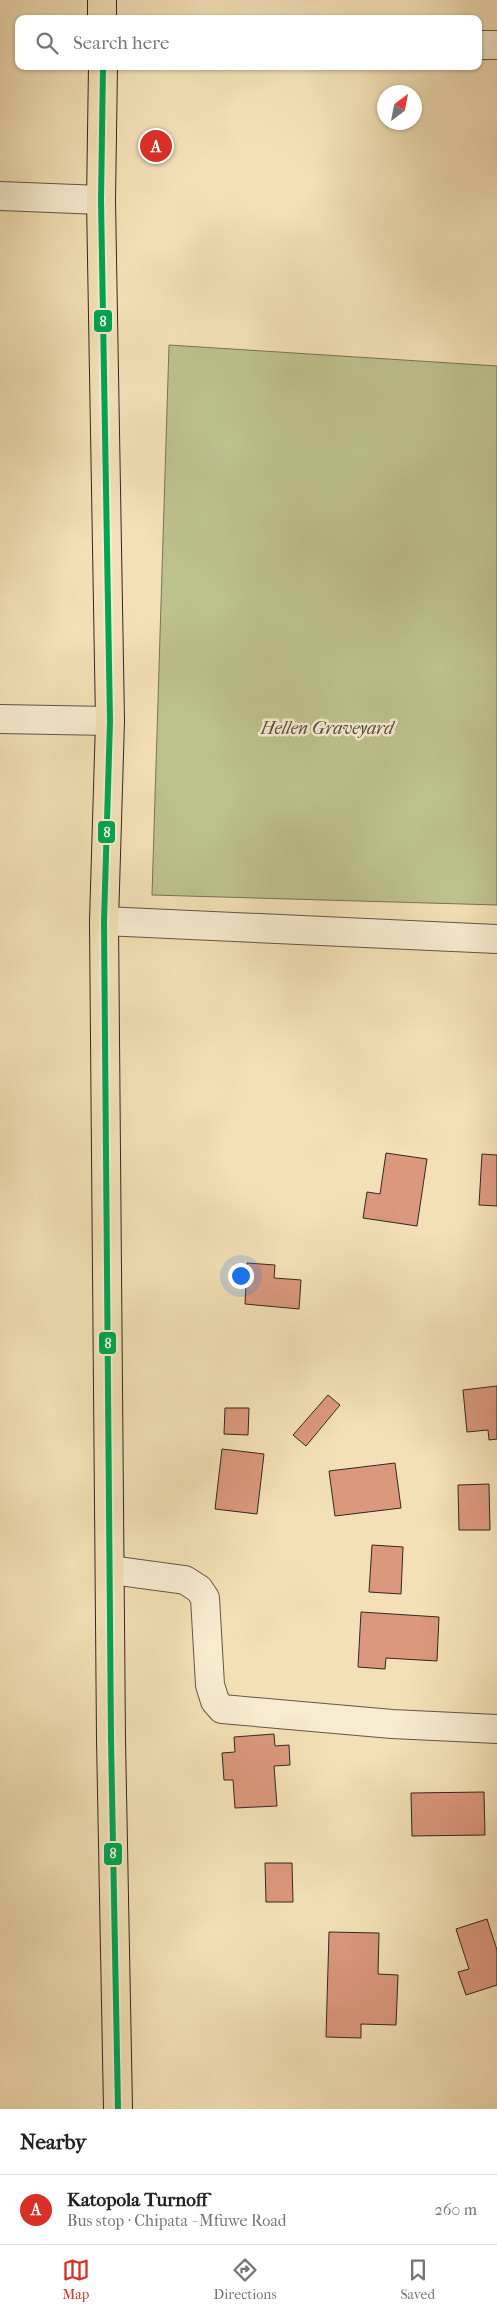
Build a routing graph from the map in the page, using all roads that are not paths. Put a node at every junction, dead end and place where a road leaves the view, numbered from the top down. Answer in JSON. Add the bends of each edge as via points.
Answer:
{"nodes":[{"id":1,"x":102,"y":0,"type":"edge"},
{"id":2,"x":102,"y":15,"type":"edge"},
{"id":3,"x":482,"y":45,"type":"edge"},
{"id":4,"x":497,"y":45,"type":"edge"},
{"id":5,"x":103,"y":70,"type":"edge"},
{"id":6,"x":0,"y":196,"type":"edge"},
{"id":7,"x":101,"y":200,"type":"junction"},
{"id":8,"x":0,"y":719,"type":"edge"},
{"id":9,"x":110,"y":721,"type":"junction"},
{"id":10,"x":104,"y":922,"type":"junction"},
{"id":11,"x":497,"y":939,"type":"edge"},
{"id":12,"x":111,"y":1570,"type":"junction"},
{"id":13,"x":497,"y":1729,"type":"edge"},
{"id":14,"x":118,"y":2109,"type":"edge"}],
"edges":[{"from":1,"to":2,"type":"main road"},
{"from":3,"to":4,"type":"street"},
{"from":5,"to":7,"type":"main road"},
{"from":6,"to":7,"type":"street"},
{"from":7,"to":9,"type":"main road"},
{"from":8,"to":9,"type":"street"},
{"from":9,"to":10,"type":"main road"},
{"from":10,"to":11,"type":"street"},
{"from":10,"to":12,"type":"main road"},
{"from":12,"to":13,"type":"street","via":[[185,1580],[199,1589],[205,1598],[210,1685],[215,1701],[222,1709],[392,1724]]},
{"from":12,"to":14,"type":"main road"}]}
